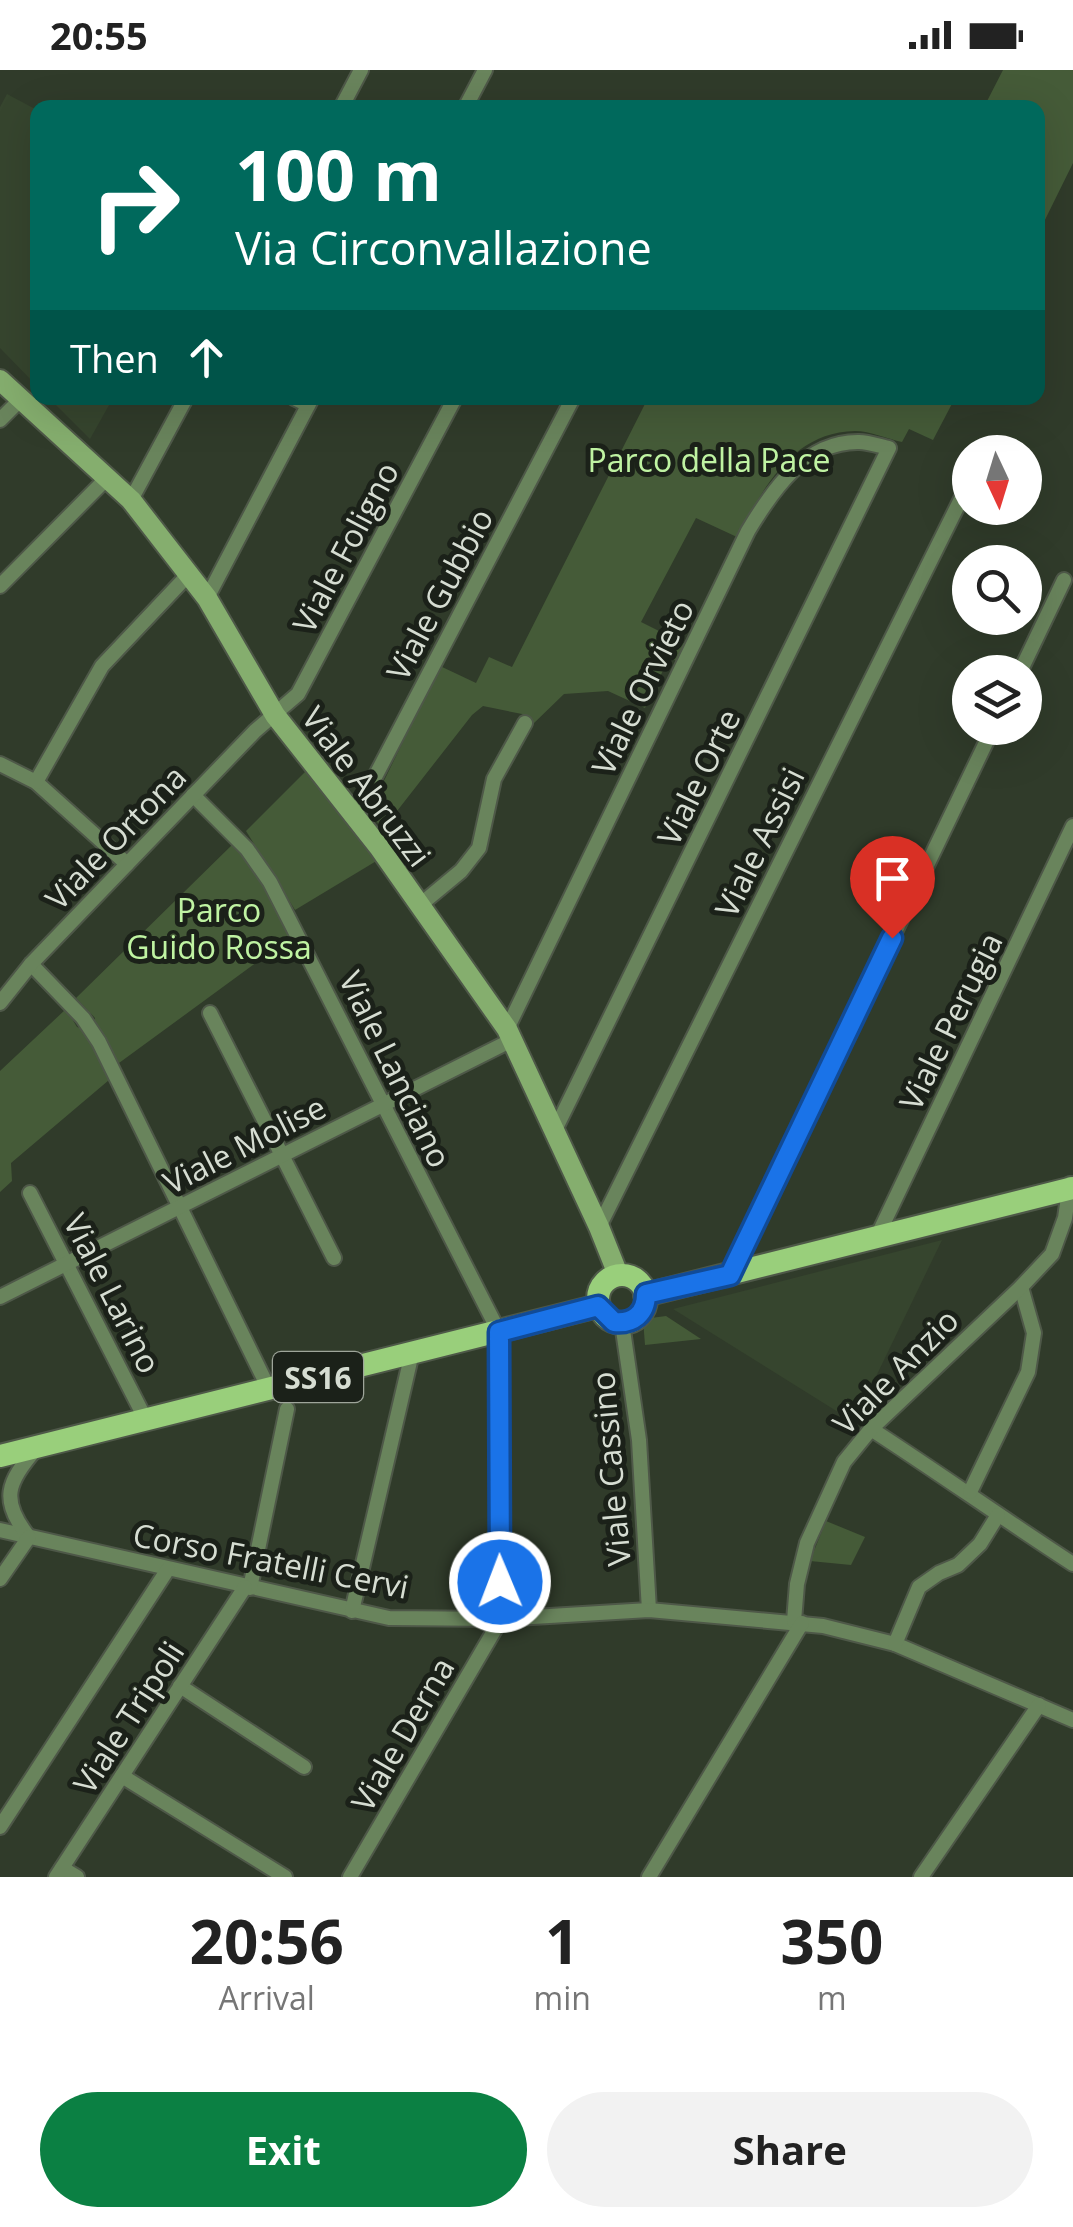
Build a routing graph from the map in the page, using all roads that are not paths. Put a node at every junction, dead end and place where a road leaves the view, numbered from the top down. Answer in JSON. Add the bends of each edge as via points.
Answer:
{"nodes":[{"id":1,"x":361,"y":70,"type":"edge"},
{"id":2,"x":485,"y":70,"type":"edge"},
{"id":3,"x":345,"y":100,"type":"edge"},
{"id":4,"x":469,"y":100,"type":"edge"},
{"id":5,"x":0,"y":380,"type":"edge"},
{"id":6,"x":20,"y":400,"type":"junction"},
{"id":7,"x":182,"y":405,"type":"edge"},
{"id":8,"x":308,"y":405,"type":"edge"},
{"id":9,"x":451,"y":405,"type":"edge"},
{"id":10,"x":570,"y":405,"type":"edge"},
{"id":11,"x":0,"y":420,"type":"edge"},
{"id":12,"x":889,"y":448,"type":"joint"},
{"id":13,"x":106,"y":478,"type":"junction"},
{"id":14,"x":131,"y":500,"type":"junction"},
{"id":15,"x":952,"y":519,"type":"edge"},
{"id":16,"x":188,"y":575,"type":"junction"},
{"id":17,"x":1064,"y":580,"type":"dead end"},
{"id":18,"x":0,"y":586,"type":"edge"},
{"id":19,"x":207,"y":598,"type":"junction"},
{"id":20,"x":1028,"y":655,"type":"edge"},
{"id":21,"x":275,"y":714,"type":"junction"},
{"id":22,"x":525,"y":723,"type":"dead end"},
{"id":23,"x":985,"y":745,"type":"edge"},
{"id":24,"x":0,"y":764,"type":"edge"},
{"id":25,"x":36,"y":782,"type":"junction"},
{"id":26,"x":192,"y":796,"type":"junction"},
{"id":27,"x":354,"y":816,"type":"junction"},
{"id":28,"x":1073,"y":826,"type":"edge"},
{"id":29,"x":127,"y":864,"type":"junction"},
{"id":30,"x":420,"y":906,"type":"junction"},
{"id":31,"x":31,"y":964,"type":"junction"},
{"id":32,"x":0,"y":1003,"type":"edge"},
{"id":33,"x":210,"y":1013,"type":"dead end"},
{"id":34,"x":510,"y":1034,"type":"junction"},
{"id":35,"x":384,"y":1105,"type":"junction"},
{"id":36,"x":556,"y":1130,"type":"junction"},
{"id":37,"x":282,"y":1156,"type":"junction"},
{"id":38,"x":1071,"y":1186,"type":"edge"},
{"id":39,"x":30,"y":1193,"type":"dead end"},
{"id":40,"x":180,"y":1207,"type":"junction"},
{"id":41,"x":599,"y":1227,"type":"junction"},
{"id":42,"x":876,"y":1239,"type":"junction"},
{"id":43,"x":334,"y":1258,"type":"dead end"},
{"id":44,"x":66,"y":1264,"type":"junction"},
{"id":45,"x":730,"y":1275,"type":"junction"},
{"id":46,"x":614,"y":1276,"type":"junction"},
{"id":47,"x":1021,"y":1287,"type":"junction"},
{"id":48,"x":646,"y":1294,"type":"junction"},
{"id":49,"x":0,"y":1297,"type":"edge"},
{"id":50,"x":598,"y":1306,"type":"junction"},
{"id":51,"x":622,"y":1323,"type":"junction"},
{"id":52,"x":499,"y":1332,"type":"junction"},
{"id":53,"x":412,"y":1353,"type":"junction"},
{"id":54,"x":269,"y":1389,"type":"junction"},
{"id":55,"x":287,"y":1409,"type":"dead end"},
{"id":56,"x":146,"y":1420,"type":"junction"},
{"id":57,"x":871,"y":1429,"type":"junction"},
{"id":58,"x":37,"y":1447,"type":"junction"},
{"id":59,"x":0,"y":1456,"type":"edge"},
{"id":60,"x":970,"y":1492,"type":"junction"},
{"id":61,"x":998,"y":1515,"type":"junction"},
{"id":62,"x":0,"y":1530,"type":"edge"},
{"id":63,"x":28,"y":1537,"type":"junction"},
{"id":64,"x":1071,"y":1557,"type":"edge"},
{"id":65,"x":168,"y":1569,"type":"junction"},
{"id":66,"x":0,"y":1579,"type":"edge"},
{"id":67,"x":247,"y":1587,"type":"junction"},
{"id":68,"x":650,"y":1610,"type":"junction"},
{"id":69,"x":352,"y":1611,"type":"junction"},
{"id":70,"x":501,"y":1620,"type":"junction"},
{"id":71,"x":798,"y":1622,"type":"junction"},
{"id":72,"x":896,"y":1644,"type":"junction"},
{"id":73,"x":180,"y":1686,"type":"junction"},
{"id":74,"x":1038,"y":1705,"type":"junction"},
{"id":75,"x":1073,"y":1720,"type":"edge"},
{"id":76,"x":304,"y":1767,"type":"dead end"},
{"id":77,"x":122,"y":1776,"type":"junction"},
{"id":78,"x":0,"y":1827,"type":"edge"},
{"id":79,"x":59,"y":1872,"type":"edge"},
{"id":80,"x":77,"y":1877,"type":"edge"},
{"id":81,"x":285,"y":1877,"type":"edge"},
{"id":82,"x":350,"y":1877,"type":"edge"},
{"id":83,"x":648,"y":1877,"type":"edge"},
{"id":84,"x":921,"y":1877,"type":"edge"}],
"edges":[{"from":1,"to":3,"type":"street"},
{"from":2,"to":4,"type":"street"},
{"from":5,"to":6,"type":"street","name":"Viale Abruzzi"},
{"from":6,"to":11,"type":"street"},
{"from":6,"to":13,"type":"street","name":"Viale Abruzzi"},
{"from":7,"to":14,"type":"street"},
{"from":8,"to":19,"type":"street"},
{"from":9,"to":21,"type":"street","name":"Viale Foligno","via":[[298,694]]},
{"from":10,"to":27,"type":"street","name":"Viale Gubbio"},
{"from":12,"to":34,"type":"street","name":"Viale Orvieto","via":[[860,441],[832,446],[806,459],[769,496]]},
{"from":12,"to":36,"type":"street","name":"Viale Orte"},
{"from":13,"to":14,"type":"street","name":"Viale Abruzzi"},
{"from":13,"to":18,"type":"street"},
{"from":14,"to":16,"type":"street","name":"Viale Abruzzi"},
{"from":15,"to":41,"type":"street","name":"Viale Assisi"},
{"from":16,"to":19,"type":"street","name":"Viale Abruzzi"},
{"from":16,"to":25,"type":"street","via":[[102,666]]},
{"from":17,"to":20,"type":"street"},
{"from":19,"to":21,"type":"street","name":"Viale Abruzzi"},
{"from":21,"to":26,"type":"street","name":"Viale Ortona"},
{"from":21,"to":27,"type":"street","name":"Viale Abruzzi"},
{"from":22,"to":30,"type":"street","via":[[494,780],[479,848]]},
{"from":23,"to":45,"type":"street"},
{"from":24,"to":25,"type":"street"},
{"from":25,"to":29,"type":"street"},
{"from":26,"to":29,"type":"street","name":"Viale Ortona"},
{"from":26,"to":35,"type":"street","name":"Viale Lanciano","via":[[247,848],[270,882]]},
{"from":27,"to":30,"type":"street","name":"Viale Abruzzi"},
{"from":28,"to":42,"type":"street","name":"Viale Perugia"},
{"from":29,"to":31,"type":"street","name":"Viale Ortona"},
{"from":30,"to":34,"type":"street","name":"Viale Abruzzi"},
{"from":31,"to":32,"type":"street","name":"Viale Ortona"},
{"from":31,"to":40,"type":"street","via":[[99,1042]]},
{"from":33,"to":37,"type":"street"},
{"from":34,"to":35,"type":"street","name":"Viale Molise"},
{"from":34,"to":36,"type":"street","name":"Viale Abruzzi"},
{"from":35,"to":37,"type":"street","name":"Viale Molise"},
{"from":35,"to":52,"type":"street","name":"Viale Lanciano"},
{"from":36,"to":41,"type":"street","name":"Viale Abruzzi"},
{"from":37,"to":40,"type":"street","name":"Viale Molise"},
{"from":37,"to":43,"type":"street"},
{"from":38,"to":42,"type":"main road"},
{"from":38,"to":47,"type":"street","name":"Viale Anzio","via":[[1052,1254]]},
{"from":39,"to":44,"type":"street","name":"Viale Larino"},
{"from":40,"to":44,"type":"street","name":"Viale Molise"},
{"from":40,"to":54,"type":"street"},
{"from":41,"to":46,"type":"street","name":"Viale Abruzzi"},
{"from":42,"to":45,"type":"main road"},
{"from":44,"to":49,"type":"street","name":"Viale Molise"},
{"from":44,"to":56,"type":"street","name":"Viale Larino"},
{"from":45,"to":48,"type":"main road"},
{"from":46,"to":48,"type":"main road","via":[[631,1276]]},
{"from":46,"to":50,"type":"main road","via":[[602,1284]]},
{"from":47,"to":57,"type":"street","name":"Viale Anzio"},
{"from":47,"to":60,"type":"street","via":[[1034,1333],[1028,1372]]},
{"from":48,"to":51,"type":"main road","via":[[643,1310]]},
{"from":50,"to":51,"type":"main road"},
{"from":50,"to":52,"type":"main road","number":"SS16"},
{"from":51,"to":68,"type":"street","name":"Viale Cassino","via":[[639,1440]]},
{"from":52,"to":53,"type":"main road","number":"SS16"},
{"from":52,"to":70,"type":"street"},
{"from":53,"to":54,"type":"main road","number":"SS16"},
{"from":53,"to":69,"type":"street"},
{"from":54,"to":56,"type":"main road","number":"SS16"},
{"from":55,"to":67,"type":"street"},
{"from":56,"to":58,"type":"main road","number":"SS16"},
{"from":57,"to":60,"type":"street"},
{"from":57,"to":71,"type":"street","name":"Viale Anzio","via":[[844,1462],[806,1544],[796,1584]]},
{"from":58,"to":59,"type":"main road","number":"SS16"},
{"from":58,"to":63,"type":"street","via":[[8,1484],[8,1504]]},
{"from":60,"to":61,"type":"street"},
{"from":61,"to":64,"type":"street"},
{"from":61,"to":72,"type":"street","via":[[980,1544],[919,1587]]},
{"from":62,"to":63,"type":"street","name":"Corso Fratelli Cervi"},
{"from":63,"to":65,"type":"street","name":"Corso Fratelli Cervi"},
{"from":63,"to":66,"type":"street"},
{"from":65,"to":67,"type":"street","name":"Corso Fratelli Cervi"},
{"from":65,"to":78,"type":"street"},
{"from":67,"to":69,"type":"street","name":"Corso Fratelli Cervi"},
{"from":67,"to":73,"type":"street","name":"Viale Tripoli"},
{"from":68,"to":70,"type":"street","name":"Corso Fratelli Cervi"},
{"from":68,"to":71,"type":"street","name":"Corso Fratelli Cervi"},
{"from":69,"to":70,"type":"street","name":"Corso Fratelli Cervi"},
{"from":70,"to":82,"type":"street","name":"Viale Derna"},
{"from":71,"to":72,"type":"street","name":"Corso Fratelli Cervi"},
{"from":71,"to":83,"type":"street"},
{"from":72,"to":74,"type":"street","name":"Corso Fratelli Cervi"},
{"from":73,"to":76,"type":"street"},
{"from":73,"to":77,"type":"street","name":"Viale Tripoli"},
{"from":74,"to":75,"type":"street","name":"Corso Fratelli Cervi"},
{"from":74,"to":84,"type":"street"},
{"from":77,"to":79,"type":"street","name":"Viale Tripoli"},
{"from":77,"to":81,"type":"street"},
{"from":79,"to":80,"type":"street"}]}
